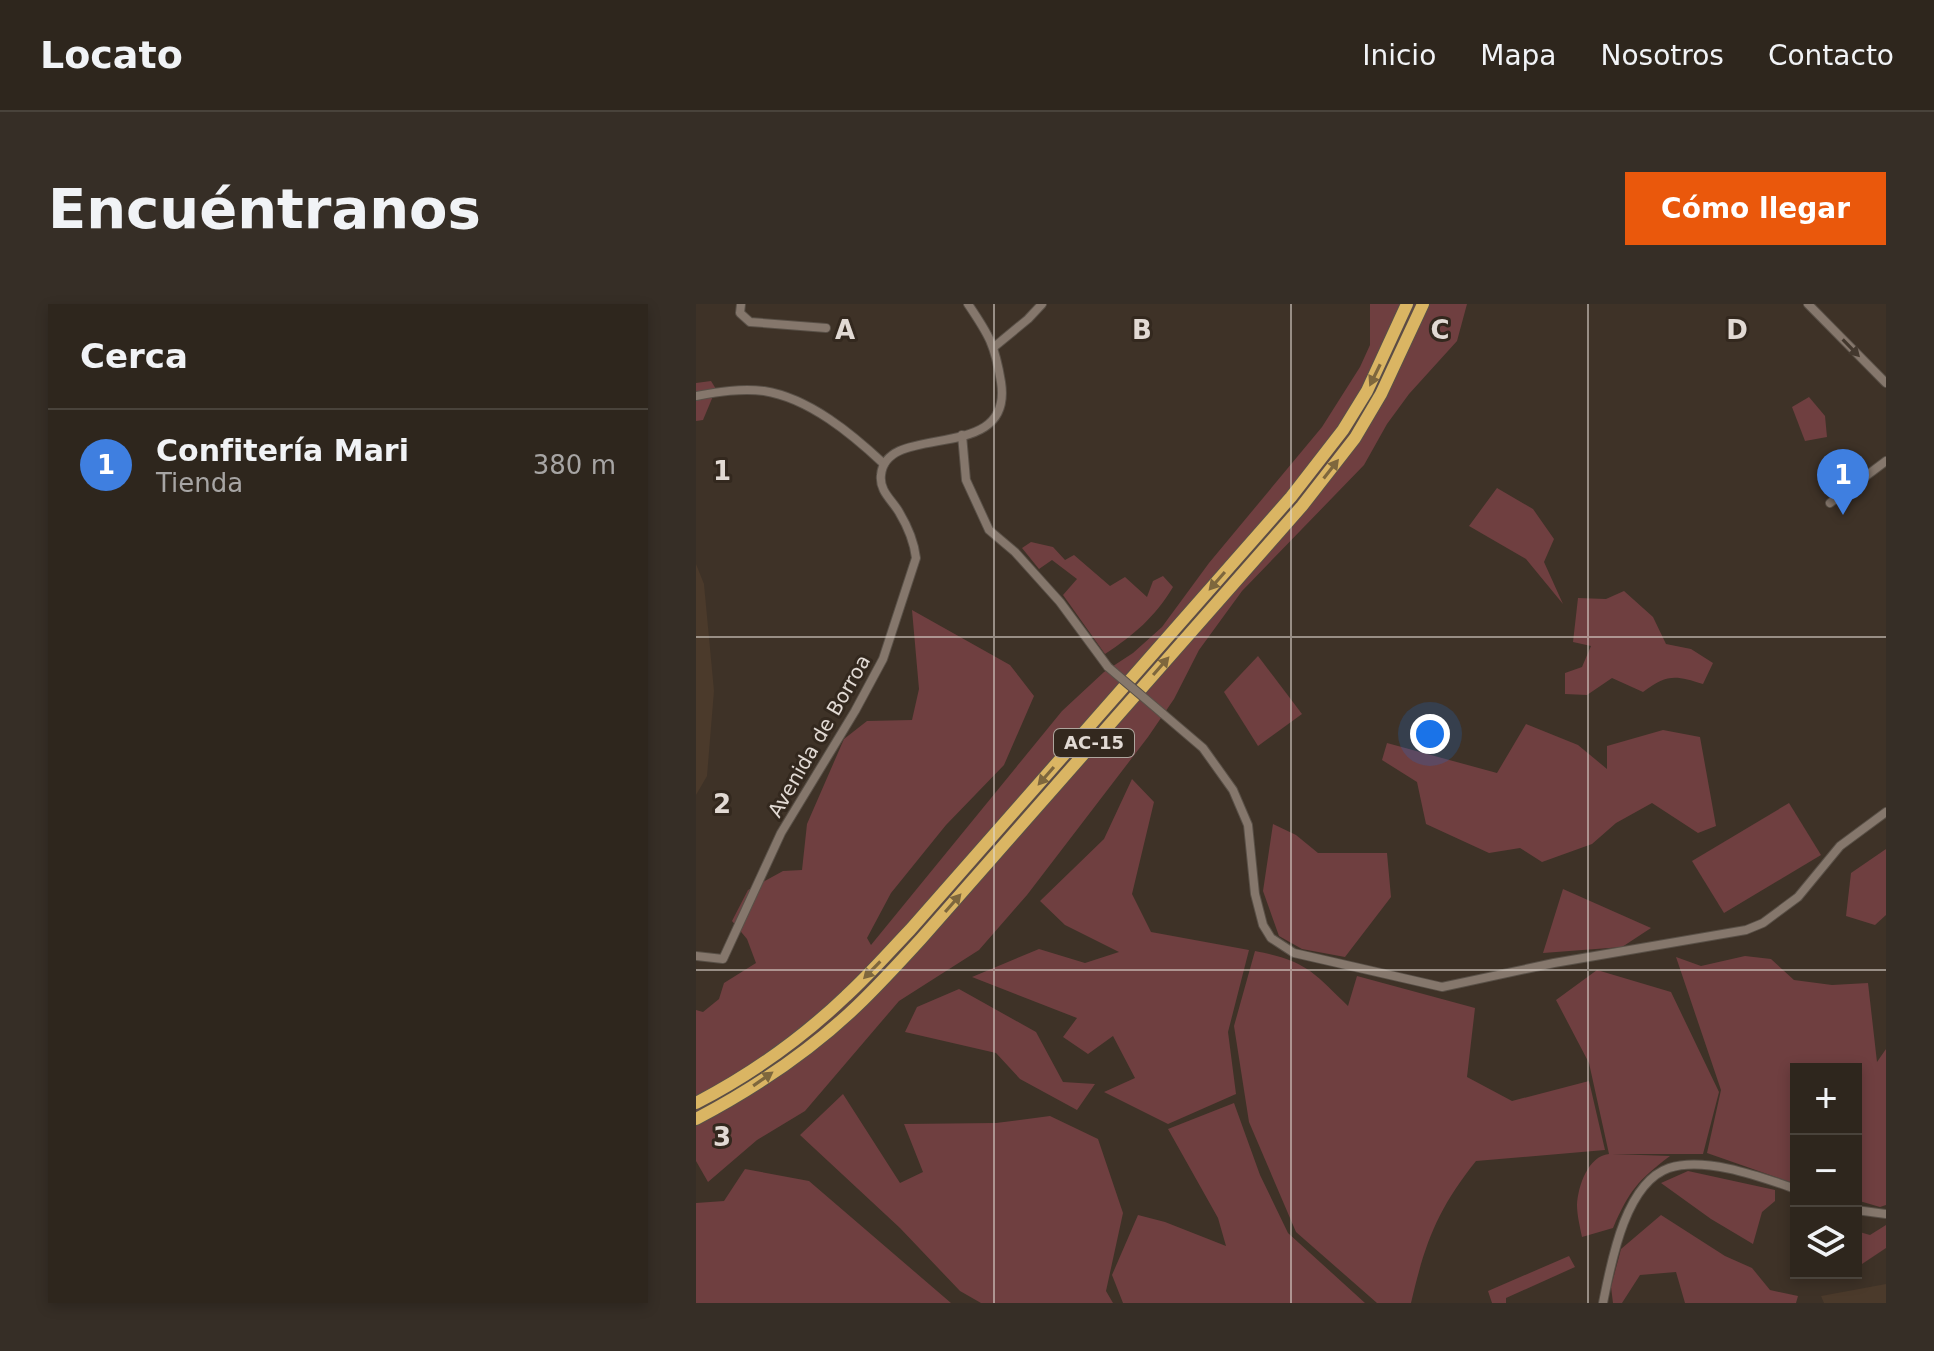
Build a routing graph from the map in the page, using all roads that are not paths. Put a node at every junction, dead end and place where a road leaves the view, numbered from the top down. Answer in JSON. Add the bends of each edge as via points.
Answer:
{"nodes":[{"id":1,"x":741,"y":304,"type":"edge"},
{"id":2,"x":968,"y":304,"type":"edge"},
{"id":3,"x":1042,"y":304,"type":"edge"},
{"id":4,"x":1407,"y":304,"type":"edge"},
{"id":5,"x":1423,"y":304,"type":"edge"},
{"id":6,"x":1808,"y":304,"type":"edge"},
{"id":7,"x":826,"y":328,"type":"dead end"},
{"id":8,"x":994,"y":347,"type":"junction"},
{"id":9,"x":1886,"y":383,"type":"edge"},
{"id":10,"x":696,"y":396,"type":"edge"},
{"id":11,"x":962,"y":435,"type":"junction"},
{"id":12,"x":1886,"y":461,"type":"edge"},
{"id":13,"x":884,"y":464,"type":"junction"},
{"id":14,"x":1830,"y":503,"type":"dead end"},
{"id":15,"x":1886,"y":812,"type":"edge"},
{"id":16,"x":696,"y":956,"type":"edge"},
{"id":17,"x":696,"y":1103,"type":"edge"},
{"id":18,"x":696,"y":1119,"type":"edge"},
{"id":19,"x":1790,"y":1187,"type":"edge"},
{"id":20,"x":1862,"y":1211,"type":"edge"},
{"id":21,"x":1886,"y":1214,"type":"edge"},
{"id":22,"x":1603,"y":1303,"type":"edge"}],
"edges":[{"from":1,"to":7,"type":"street","via":[[740,313],[750,322]]},
{"from":2,"to":8,"type":"street"},
{"from":3,"to":8,"type":"street"},
{"from":4,"to":17,"type":"highway","number":"AC-15","one_way":true,"via":[[1367,391],[1300,486],[910,930],[803,1034]]},
{"from":18,"to":5,"type":"highway","number":"AC-15","one_way":true,"via":[[812,1045],[921,939],[1302,506],[1355,438]]},
{"from":6,"to":9,"type":"street","one_way":true},
{"from":8,"to":11,"type":"street","via":[[1001,412],[991,424]]},
{"from":10,"to":13,"type":"street","via":[[763,391],[800,402]]},
{"from":11,"to":13,"type":"street","via":[[915,446]]},
{"from":11,"to":15,"type":"street","bridge":true,"via":[[966,480],[989,530],[1060,602],[1108,667],[1203,748],[1233,790],[1248,825],[1263,925],[1271,938],[1294,953],[1442,987],[1746,930],[1798,897],[1844,842]]},
{"from":12,"to":14,"type":"street"},
{"from":13,"to":16,"type":"street","name":"Avenida de Borroa","via":[[882,490],[905,522],[916,558],[883,659],[781,833],[723,959]]},
{"from":19,"to":22,"type":"street","via":[[1707,1166],[1667,1168],[1634,1200],[1611,1262]]},
{"from":20,"to":21,"type":"street"}]}
